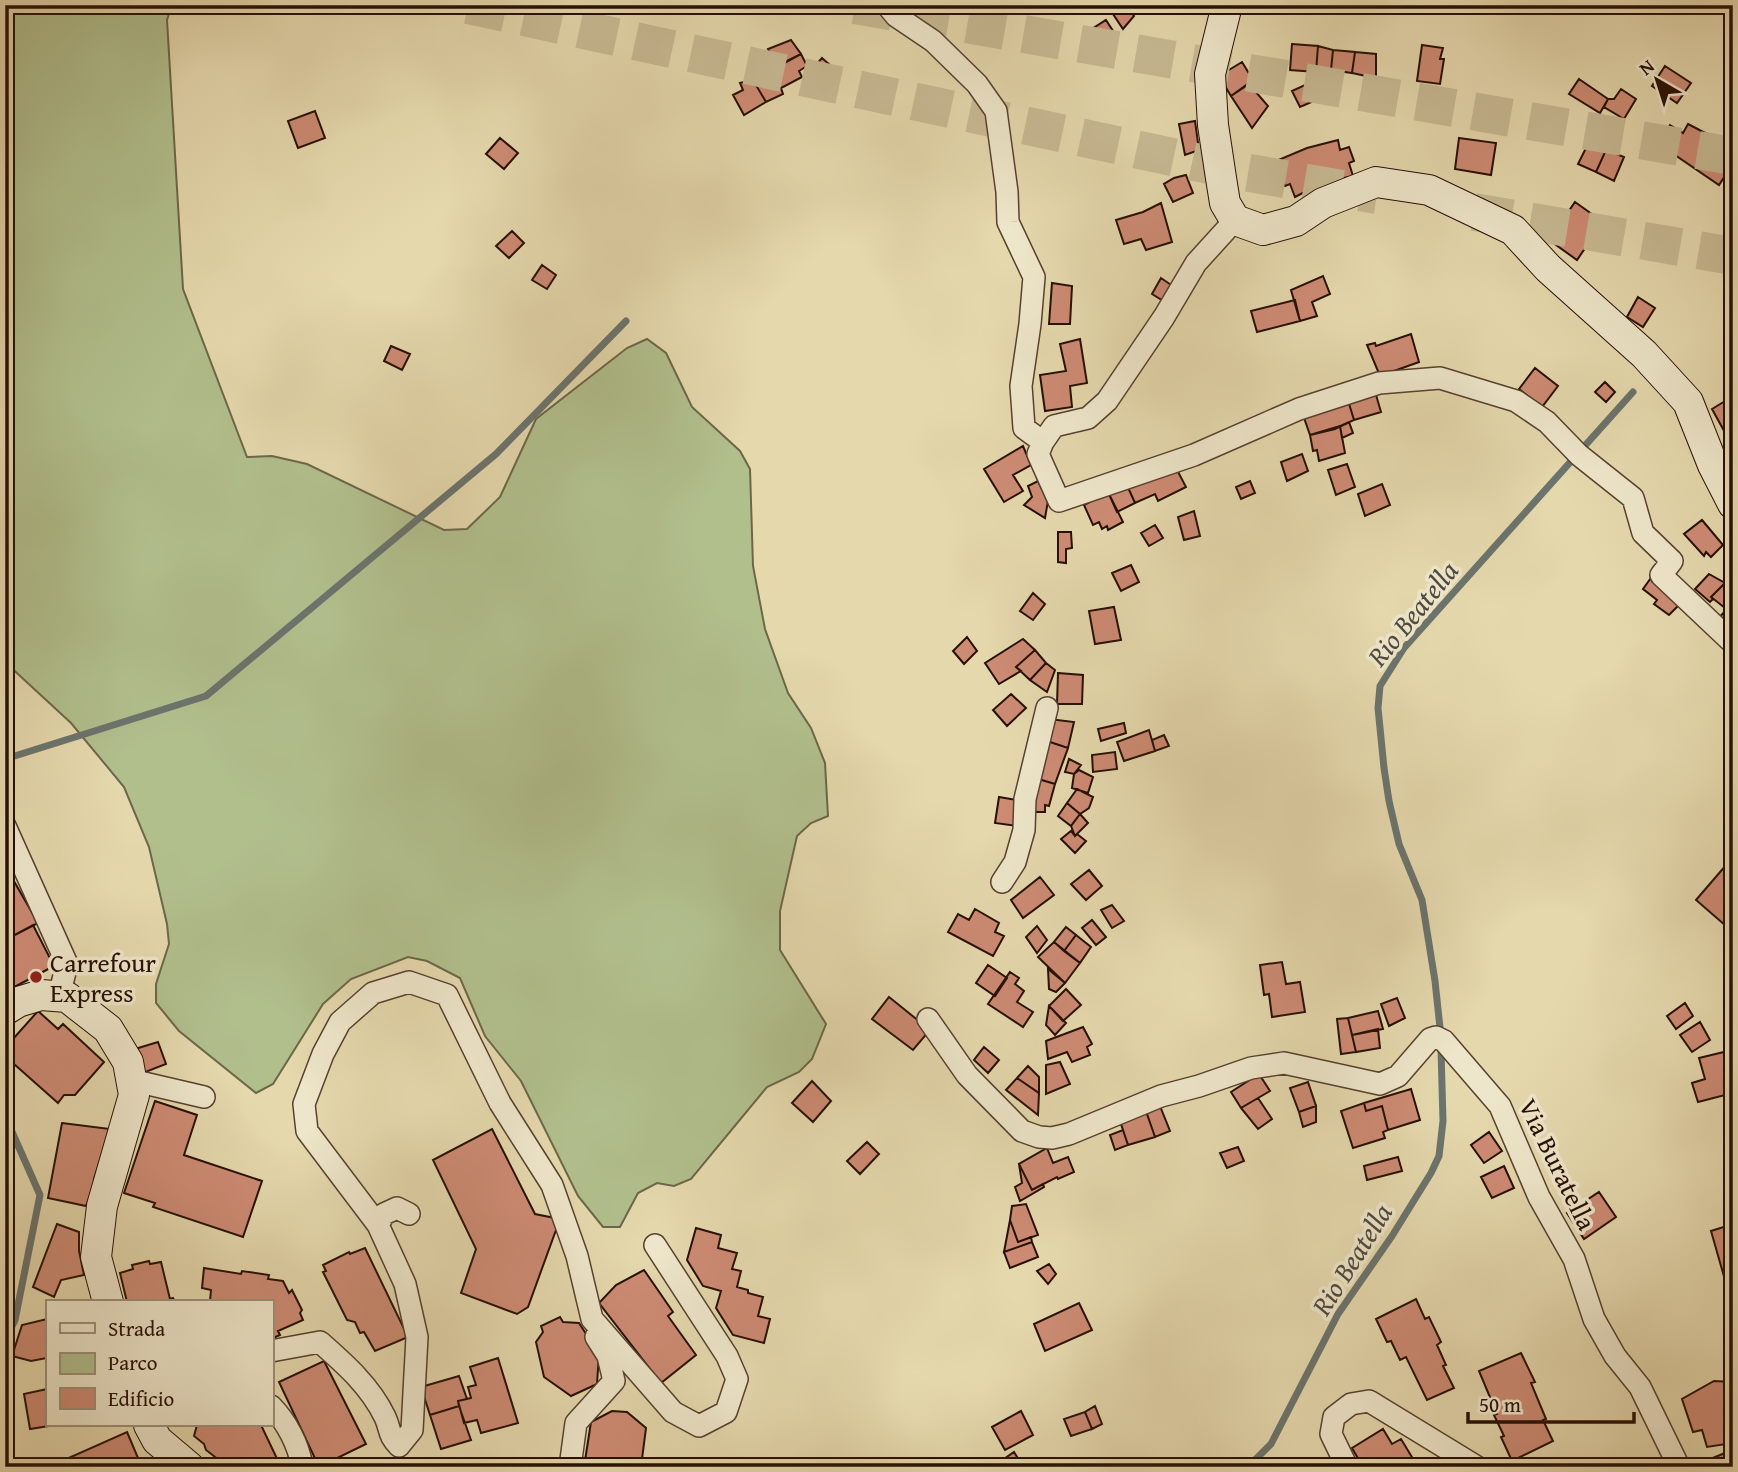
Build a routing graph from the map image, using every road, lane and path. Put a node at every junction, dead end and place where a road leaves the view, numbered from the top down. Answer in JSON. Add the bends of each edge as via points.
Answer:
{"nodes":[{"id":1,"x":887,"y":5,"type":"edge"},
{"id":2,"x":1227,"y":5,"type":"edge"},
{"id":3,"x":1235,"y":220,"type":"junction"},
{"id":4,"x":1043,"y":442,"type":"junction"},
{"id":5,"x":1733,"y":504,"type":"edge"},
{"id":6,"x":1733,"y":643,"type":"edge"},
{"id":7,"x":1047,"y":708,"type":"dead end"},
{"id":8,"x":5,"y":826,"type":"edge"},
{"id":9,"x":1002,"y":883,"type":"dead end"},
{"id":10,"x":59,"y":996,"type":"junction"},
{"id":11,"x":12,"y":1006,"type":"edge"},
{"id":12,"x":928,"y":1019,"type":"dead end"},
{"id":13,"x":131,"y":1080,"type":"junction"},
{"id":14,"x":204,"y":1097,"type":"dead end"},
{"id":15,"x":409,"y":1214,"type":"dead end"},
{"id":16,"x":377,"y":1226,"type":"junction"},
{"id":17,"x":655,"y":1245,"type":"dead end"},
{"id":18,"x":577,"y":1256,"type":"junction"},
{"id":19,"x":107,"y":1300,"type":"edge"},
{"id":20,"x":273,"y":1351,"type":"edge"},
{"id":21,"x":273,"y":1408,"type":"edge"},
{"id":22,"x":150,"y":1426,"type":"edge"},
{"id":23,"x":189,"y":1467,"type":"edge"},
{"id":24,"x":302,"y":1467,"type":"edge"},
{"id":25,"x":570,"y":1467,"type":"edge"},
{"id":26,"x":1347,"y":1467,"type":"edge"},
{"id":27,"x":1477,"y":1467,"type":"edge"},
{"id":28,"x":1679,"y":1467,"type":"edge"}],
"edges":[{"from":1,"to":4,"type":"street","via":[[933,41],[977,84],[996,111],[1008,222],[1034,277],[1021,386],[1024,428]]},
{"from":2,"to":3,"type":"main road","via":[[1210,74],[1225,203]]},
{"from":3,"to":4,"type":"street","via":[[1196,263],[1107,401],[1088,418],[1054,426]]},
{"from":3,"to":5,"type":"main road","via":[[1264,230],[1296,221],[1323,203],[1376,182],[1429,190],[1513,230],[1688,402]]},
{"from":4,"to":6,"type":"street","via":[[1038,454],[1059,501],[1194,455],[1299,408],[1379,383],[1440,378],[1516,401],[1547,422],[1579,455],[1633,498],[1643,533],[1672,561],[1661,575]]},
{"from":7,"to":9,"type":"street","via":[[1025,799],[1024,830],[1015,862]]},
{"from":8,"to":10,"type":"street","via":[[67,964]]},
{"from":10,"to":11,"type":"main road","via":[[41,995]]},
{"from":10,"to":13,"type":"main road","via":[[67,997],[108,1029],[128,1062]]},
{"from":12,"to":28,"type":"street","name":"Via Buratella","via":[[967,1075],[1022,1131],[1052,1138],[1251,1068],[1284,1063],[1380,1084],[1398,1076],[1430,1039],[1444,1041],[1500,1106],[1539,1197],[1574,1259],[1594,1319],[1640,1387]]},
{"from":13,"to":14,"type":"street"},
{"from":13,"to":19,"type":"main road","via":[[134,1095],[102,1206],[96,1257]]},
{"from":15,"to":16,"type":"street","via":[[397,1208],[384,1214]]},
{"from":16,"to":18,"type":"street","via":[[307,1131],[304,1104],[340,1022],[373,992],[409,982],[447,995],[500,1103],[552,1185]]},
{"from":16,"to":20,"type":"street","via":[[405,1284],[417,1337],[412,1430],[399,1446],[356,1373],[320,1342]]},
{"from":17,"to":18,"type":"street","via":[[727,1356],[737,1380],[726,1412],[699,1426],[673,1412],[592,1319]]},
{"from":18,"to":25,"type":"street","via":[[578,1308],[608,1356],[614,1381],[576,1423]]},
{"from":21,"to":24,"type":"street","via":[[301,1455]]},
{"from":22,"to":23,"type":"main road","via":[[157,1440]]},
{"from":26,"to":27,"type":"street","via":[[1331,1434],[1334,1417],[1351,1404],[1369,1401]]}]}
